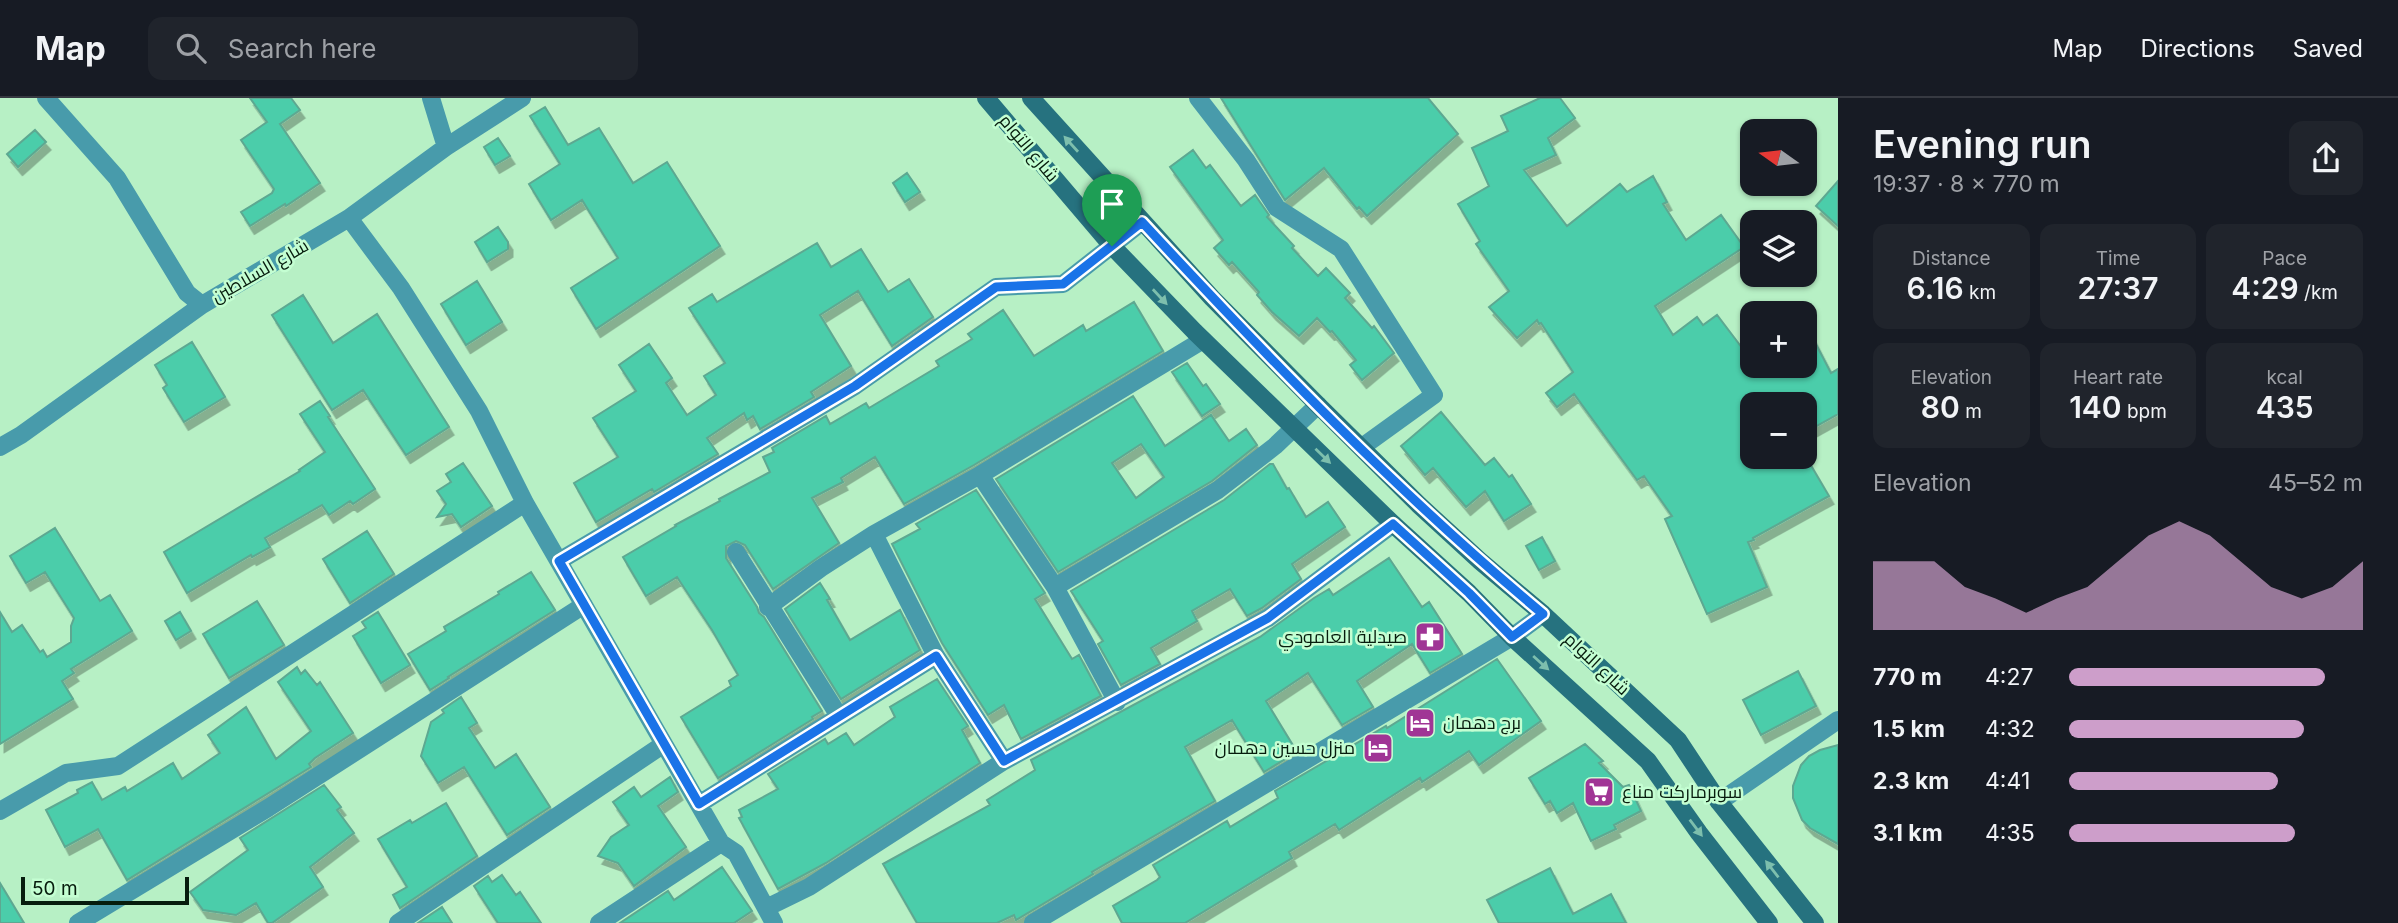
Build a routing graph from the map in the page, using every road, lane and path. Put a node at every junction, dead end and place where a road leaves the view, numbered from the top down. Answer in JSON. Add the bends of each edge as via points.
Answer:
{"nodes":[{"id":1,"x":46,"y":98,"type":"edge"},
{"id":2,"x":431,"y":98,"type":"edge"},
{"id":3,"x":522,"y":98,"type":"edge"},
{"id":4,"x":986,"y":98,"type":"edge"},
{"id":5,"x":1031,"y":98,"type":"edge"},
{"id":6,"x":1198,"y":98,"type":"edge"},
{"id":7,"x":446,"y":147,"type":"junction"},
{"id":8,"x":349,"y":218,"type":"junction"},
{"id":9,"x":1142,"y":222,"type":"junction"},
{"id":10,"x":1112,"y":246,"type":"junction"},
{"id":11,"x":202,"y":304,"type":"junction"},
{"id":12,"x":1203,"y":340,"type":"junction"},
{"id":13,"x":1318,"y":405,"type":"junction"},
{"id":14,"x":1294,"y":428,"type":"junction"},
{"id":15,"x":0,"y":447,"type":"edge"},
{"id":16,"x":1362,"y":447,"type":"junction"},
{"id":17,"x":980,"y":475,"type":"junction"},
{"id":18,"x":525,"y":503,"type":"junction"},
{"id":19,"x":1393,"y":524,"type":"junction"},
{"id":20,"x":874,"y":534,"type":"junction"},
{"id":21,"x":736,"y":552,"type":"dead end"},
{"id":22,"x":559,"y":561,"type":"junction"},
{"id":23,"x":1055,"y":587,"type":"junction"},
{"id":24,"x":584,"y":605,"type":"junction"},
{"id":25,"x":768,"y":607,"type":"junction"},
{"id":26,"x":1543,"y":614,"type":"junction"},
{"id":27,"x":1512,"y":637,"type":"junction"},
{"id":28,"x":936,"y":656,"type":"junction"},
{"id":29,"x":1117,"y":702,"type":"junction"},
{"id":30,"x":839,"y":716,"type":"junction"},
{"id":31,"x":1838,"y":720,"type":"edge"},
{"id":32,"x":664,"y":744,"type":"junction"},
{"id":33,"x":1004,"y":761,"type":"junction"},
{"id":34,"x":1719,"y":802,"type":"junction"},
{"id":35,"x":699,"y":804,"type":"junction"},
{"id":36,"x":0,"y":811,"type":"edge"},
{"id":37,"x":721,"y":843,"type":"junction"},
{"id":38,"x":770,"y":916,"type":"edge"},
{"id":39,"x":78,"y":923,"type":"edge"},
{"id":40,"x":398,"y":923,"type":"edge"},
{"id":41,"x":599,"y":923,"type":"edge"},
{"id":42,"x":1033,"y":923,"type":"edge"},
{"id":43,"x":1769,"y":923,"type":"edge"},
{"id":44,"x":1815,"y":923,"type":"edge"}],
"edges":[{"from":1,"to":11,"type":"street","via":[[117,178],[187,293]]},
{"from":2,"to":7,"type":"street"},
{"from":3,"to":7,"type":"street","name":"شارع السلاطين"},
{"from":4,"to":10,"type":"main road","name":"شارع التوام"},
{"from":9,"to":5,"type":"main road","name":"شارع التوام","one_way":true},
{"from":6,"to":16,"type":"street","via":[[1277,208],[1341,249],[1434,395]]},
{"from":7,"to":8,"type":"street","name":"شارع السلاطين"},
{"from":8,"to":11,"type":"street","name":"شارع السلاطين"},
{"from":8,"to":18,"type":"street","via":[[443,352]]},
{"from":9,"to":10,"type":"street"},
{"from":9,"to":13,"type":"main road","name":"شارع التوام"},
{"from":10,"to":12,"type":"main road","name":"شارع التوام","one_way":true},
{"from":10,"to":22,"type":"street","via":[[1063,284],[996,287],[855,386]]},
{"from":11,"to":15,"type":"street","name":"شارع السلاطين"},
{"from":12,"to":14,"type":"main road","name":"شارع التوام"},
{"from":12,"to":17,"type":"street"},
{"from":13,"to":14,"type":"street"},
{"from":13,"to":16,"type":"main road","name":"شارع التوام"},
{"from":14,"to":19,"type":"main road","name":"شارع التوام","one_way":true},
{"from":14,"to":23,"type":"street","via":[[1218,490]]},
{"from":16,"to":26,"type":"main road","name":"شارع التوام","via":[[1459,542]]},
{"from":17,"to":20,"type":"street"},
{"from":17,"to":23,"type":"street"},
{"from":18,"to":22,"type":"street"},
{"from":18,"to":36,"type":"street","via":[[118,766],[66,773]]},
{"from":19,"to":27,"type":"main road","name":"شارع التوام"},
{"from":19,"to":29,"type":"street","via":[[1268,618]]},
{"from":20,"to":25,"type":"street"},
{"from":20,"to":28,"type":"street"},
{"from":21,"to":25,"type":"street"},
{"from":22,"to":24,"type":"street"},
{"from":23,"to":29,"type":"street"},
{"from":24,"to":32,"type":"street"},
{"from":24,"to":39,"type":"street","via":[[268,808]]},
{"from":25,"to":30,"type":"street"},
{"from":26,"to":27,"type":"street"},
{"from":26,"to":34,"type":"main road","name":"شارع التوام","via":[[1678,740]]},
{"from":27,"to":42,"type":"street"},
{"from":27,"to":43,"type":"main road","name":"شارع التوام","one_way":true,"via":[[1648,761]]},
{"from":28,"to":30,"type":"street"},
{"from":28,"to":33,"type":"street"},
{"from":29,"to":33,"type":"street"},
{"from":30,"to":35,"type":"street"},
{"from":31,"to":34,"type":"street"},
{"from":32,"to":35,"type":"street"},
{"from":32,"to":40,"type":"street"},
{"from":33,"to":38,"type":"street"},
{"from":44,"to":34,"type":"main road","name":"شارع التوام","one_way":true},
{"from":35,"to":37,"type":"street"},
{"from":37,"to":38,"type":"street","via":[[736,853]]},
{"from":37,"to":41,"type":"street"}]}
